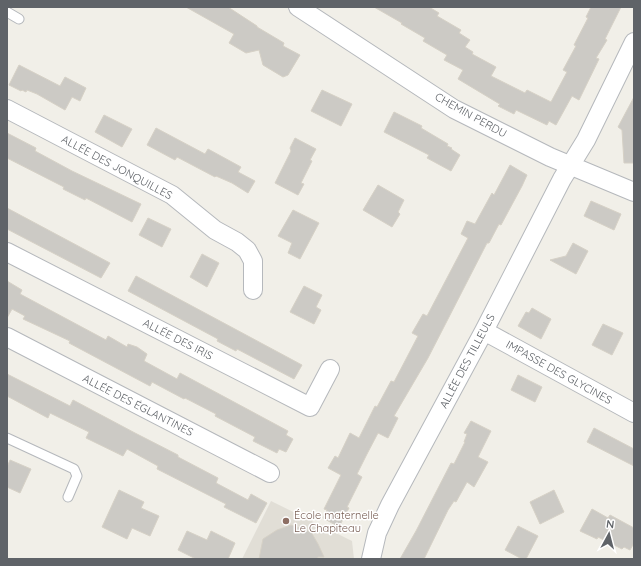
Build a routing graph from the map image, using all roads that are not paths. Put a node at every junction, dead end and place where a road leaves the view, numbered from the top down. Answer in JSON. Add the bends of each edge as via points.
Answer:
{"nodes":[{"id":1,"x":298,"y":7,"type":"edge"},
{"id":2,"x":7,"y":12,"type":"edge"},
{"id":3,"x":19,"y":19,"type":"dead end"},
{"id":4,"x":634,"y":42,"type":"edge"},
{"id":5,"x":7,"y":109,"type":"edge"},
{"id":6,"x":571,"y":165,"type":"junction"},
{"id":7,"x":634,"y":192,"type":"edge"},
{"id":8,"x":7,"y":252,"type":"edge"},
{"id":9,"x":253,"y":290,"type":"dead end"},
{"id":10,"x":484,"y":331,"type":"junction"},
{"id":11,"x":7,"y":337,"type":"edge"},
{"id":12,"x":330,"y":368,"type":"dead end"},
{"id":13,"x":634,"y":413,"type":"edge"},
{"id":14,"x":7,"y":438,"type":"edge"},
{"id":15,"x":270,"y":473,"type":"dead end"},
{"id":16,"x":68,"y":497,"type":"dead end"},
{"id":17,"x":371,"y":559,"type":"edge"}],
"edges":[{"from":1,"to":6,"type":"street","name":"CHEMIN PERDU","via":[[454,109]]},
{"from":2,"to":3,"type":"lane"},
{"from":4,"to":6,"type":"street","name":"ALLÉE DES TILLEULS"},
{"from":5,"to":9,"type":"street","name":"ALLÉE DES JONQUILLES","via":[[172,195],[215,230],[237,242],[247,250],[253,261]]},
{"from":6,"to":7,"type":"street","name":"CHEMIN PERDU"},
{"from":6,"to":10,"type":"street","name":"ALLÉE DES TILLEULS"},
{"from":8,"to":12,"type":"street","name":"ALLÉE DES IRIS","via":[[310,407]]},
{"from":10,"to":13,"type":"street","name":"IMPASSE DES GLYCINES"},
{"from":10,"to":17,"type":"street","name":"ALLÉE DES TILLEULS","via":[[390,505],[377,533]]},
{"from":11,"to":15,"type":"street","name":"ALLÉE DES ÉGLANTINES"},
{"from":14,"to":16,"type":"lane","via":[[74,469],[77,476]]}]}
